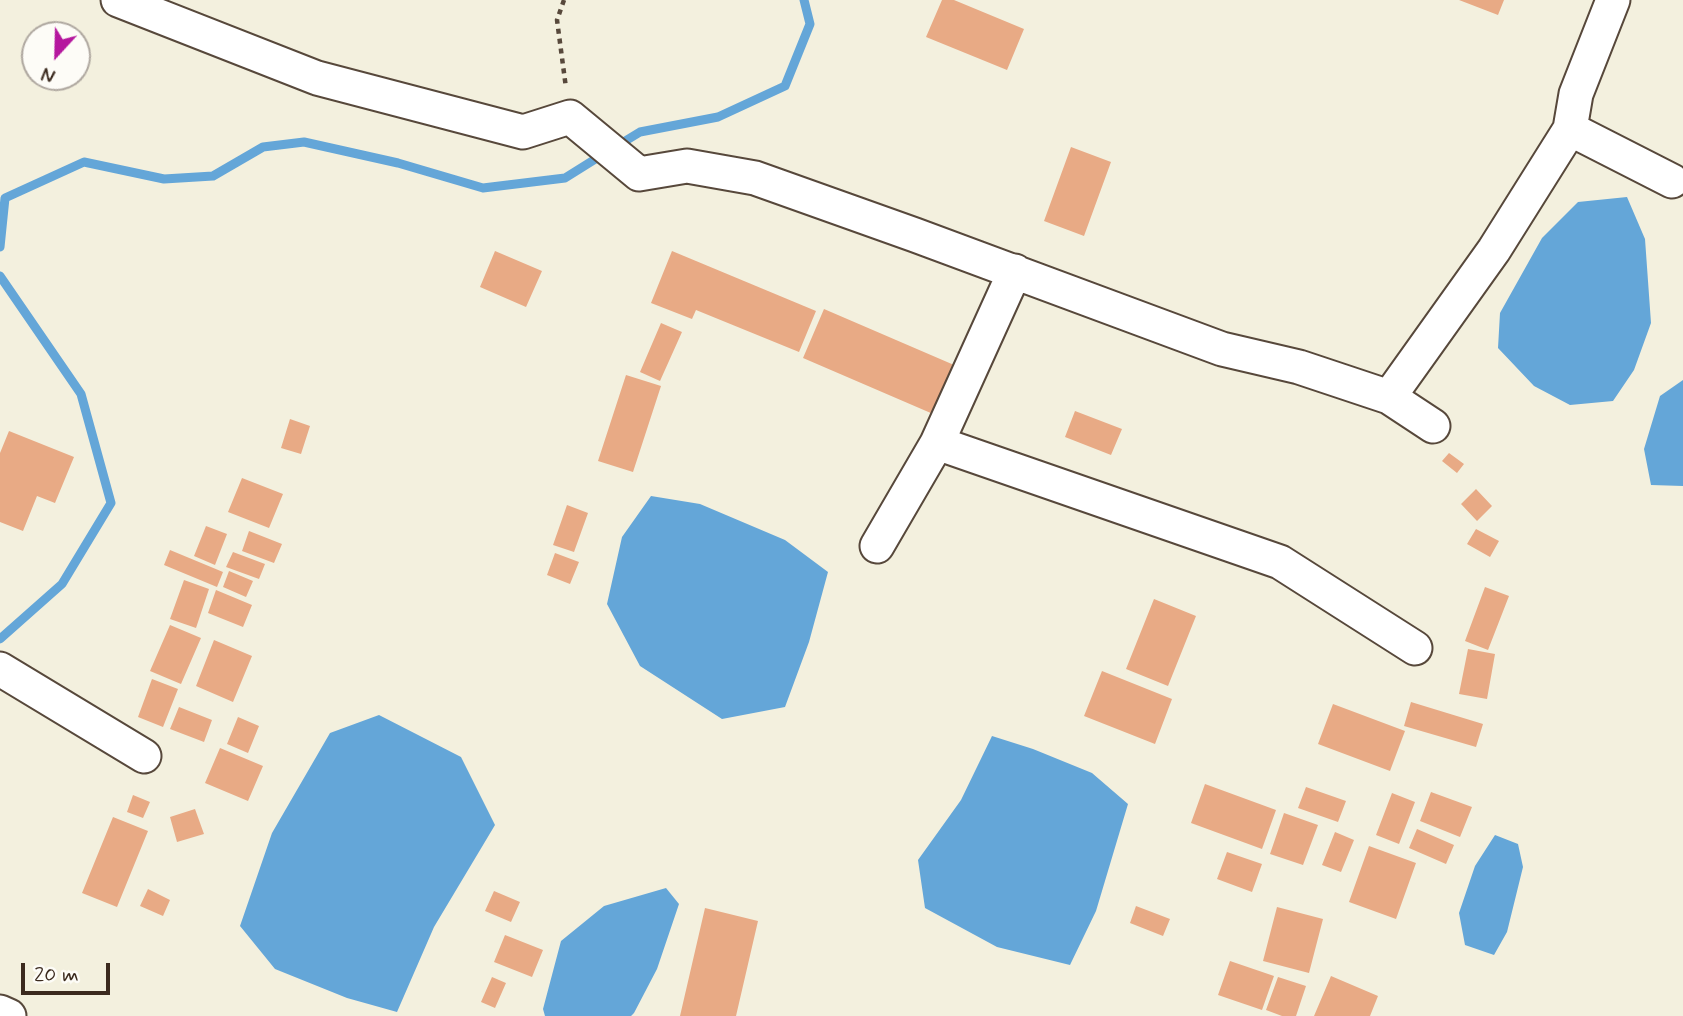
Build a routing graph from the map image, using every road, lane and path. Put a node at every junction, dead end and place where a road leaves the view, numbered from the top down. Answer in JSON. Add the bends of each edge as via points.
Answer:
{"nodes":[{"id":1,"x":118,"y":0,"type":"edge"},
{"id":2,"x":564,"y":0,"type":"edge"},
{"id":3,"x":1613,"y":0,"type":"edge"},
{"id":4,"x":570,"y":117,"type":"junction"},
{"id":5,"x":1570,"y":129,"type":"junction"},
{"id":6,"x":1672,"y":181,"type":"dead end"},
{"id":7,"x":1015,"y":271,"type":"junction"},
{"id":8,"x":1389,"y":397,"type":"junction"},
{"id":9,"x":1433,"y":426,"type":"dead end"},
{"id":10,"x":937,"y":443,"type":"junction"},
{"id":11,"x":877,"y":546,"type":"dead end"},
{"id":12,"x":1415,"y":648,"type":"dead end"},
{"id":13,"x":0,"y":669,"type":"edge"},
{"id":14,"x":144,"y":756,"type":"dead end"},
{"id":15,"x":0,"y":1012,"type":"edge"},
{"id":16,"x":9,"y":1016,"type":"edge"}],
"edges":[{"from":1,"to":4,"type":"street","via":[[317,78],[523,132]]},
{"from":2,"to":4,"type":"path","via":[[557,20]]},
{"from":3,"to":5,"type":"street","via":[[1576,94]]},
{"from":4,"to":7,"type":"street","via":[[639,174],[687,166],[755,178]]},
{"from":5,"to":6,"type":"street"},
{"from":5,"to":8,"type":"street","via":[[1494,250]]},
{"from":7,"to":8,"type":"street","via":[[1222,349],[1299,367]]},
{"from":7,"to":10,"type":"street"},
{"from":8,"to":9,"type":"street"},
{"from":10,"to":11,"type":"street"},
{"from":10,"to":12,"type":"street","via":[[1280,562]]},
{"from":13,"to":14,"type":"street"},
{"from":15,"to":16,"type":"street"}]}
